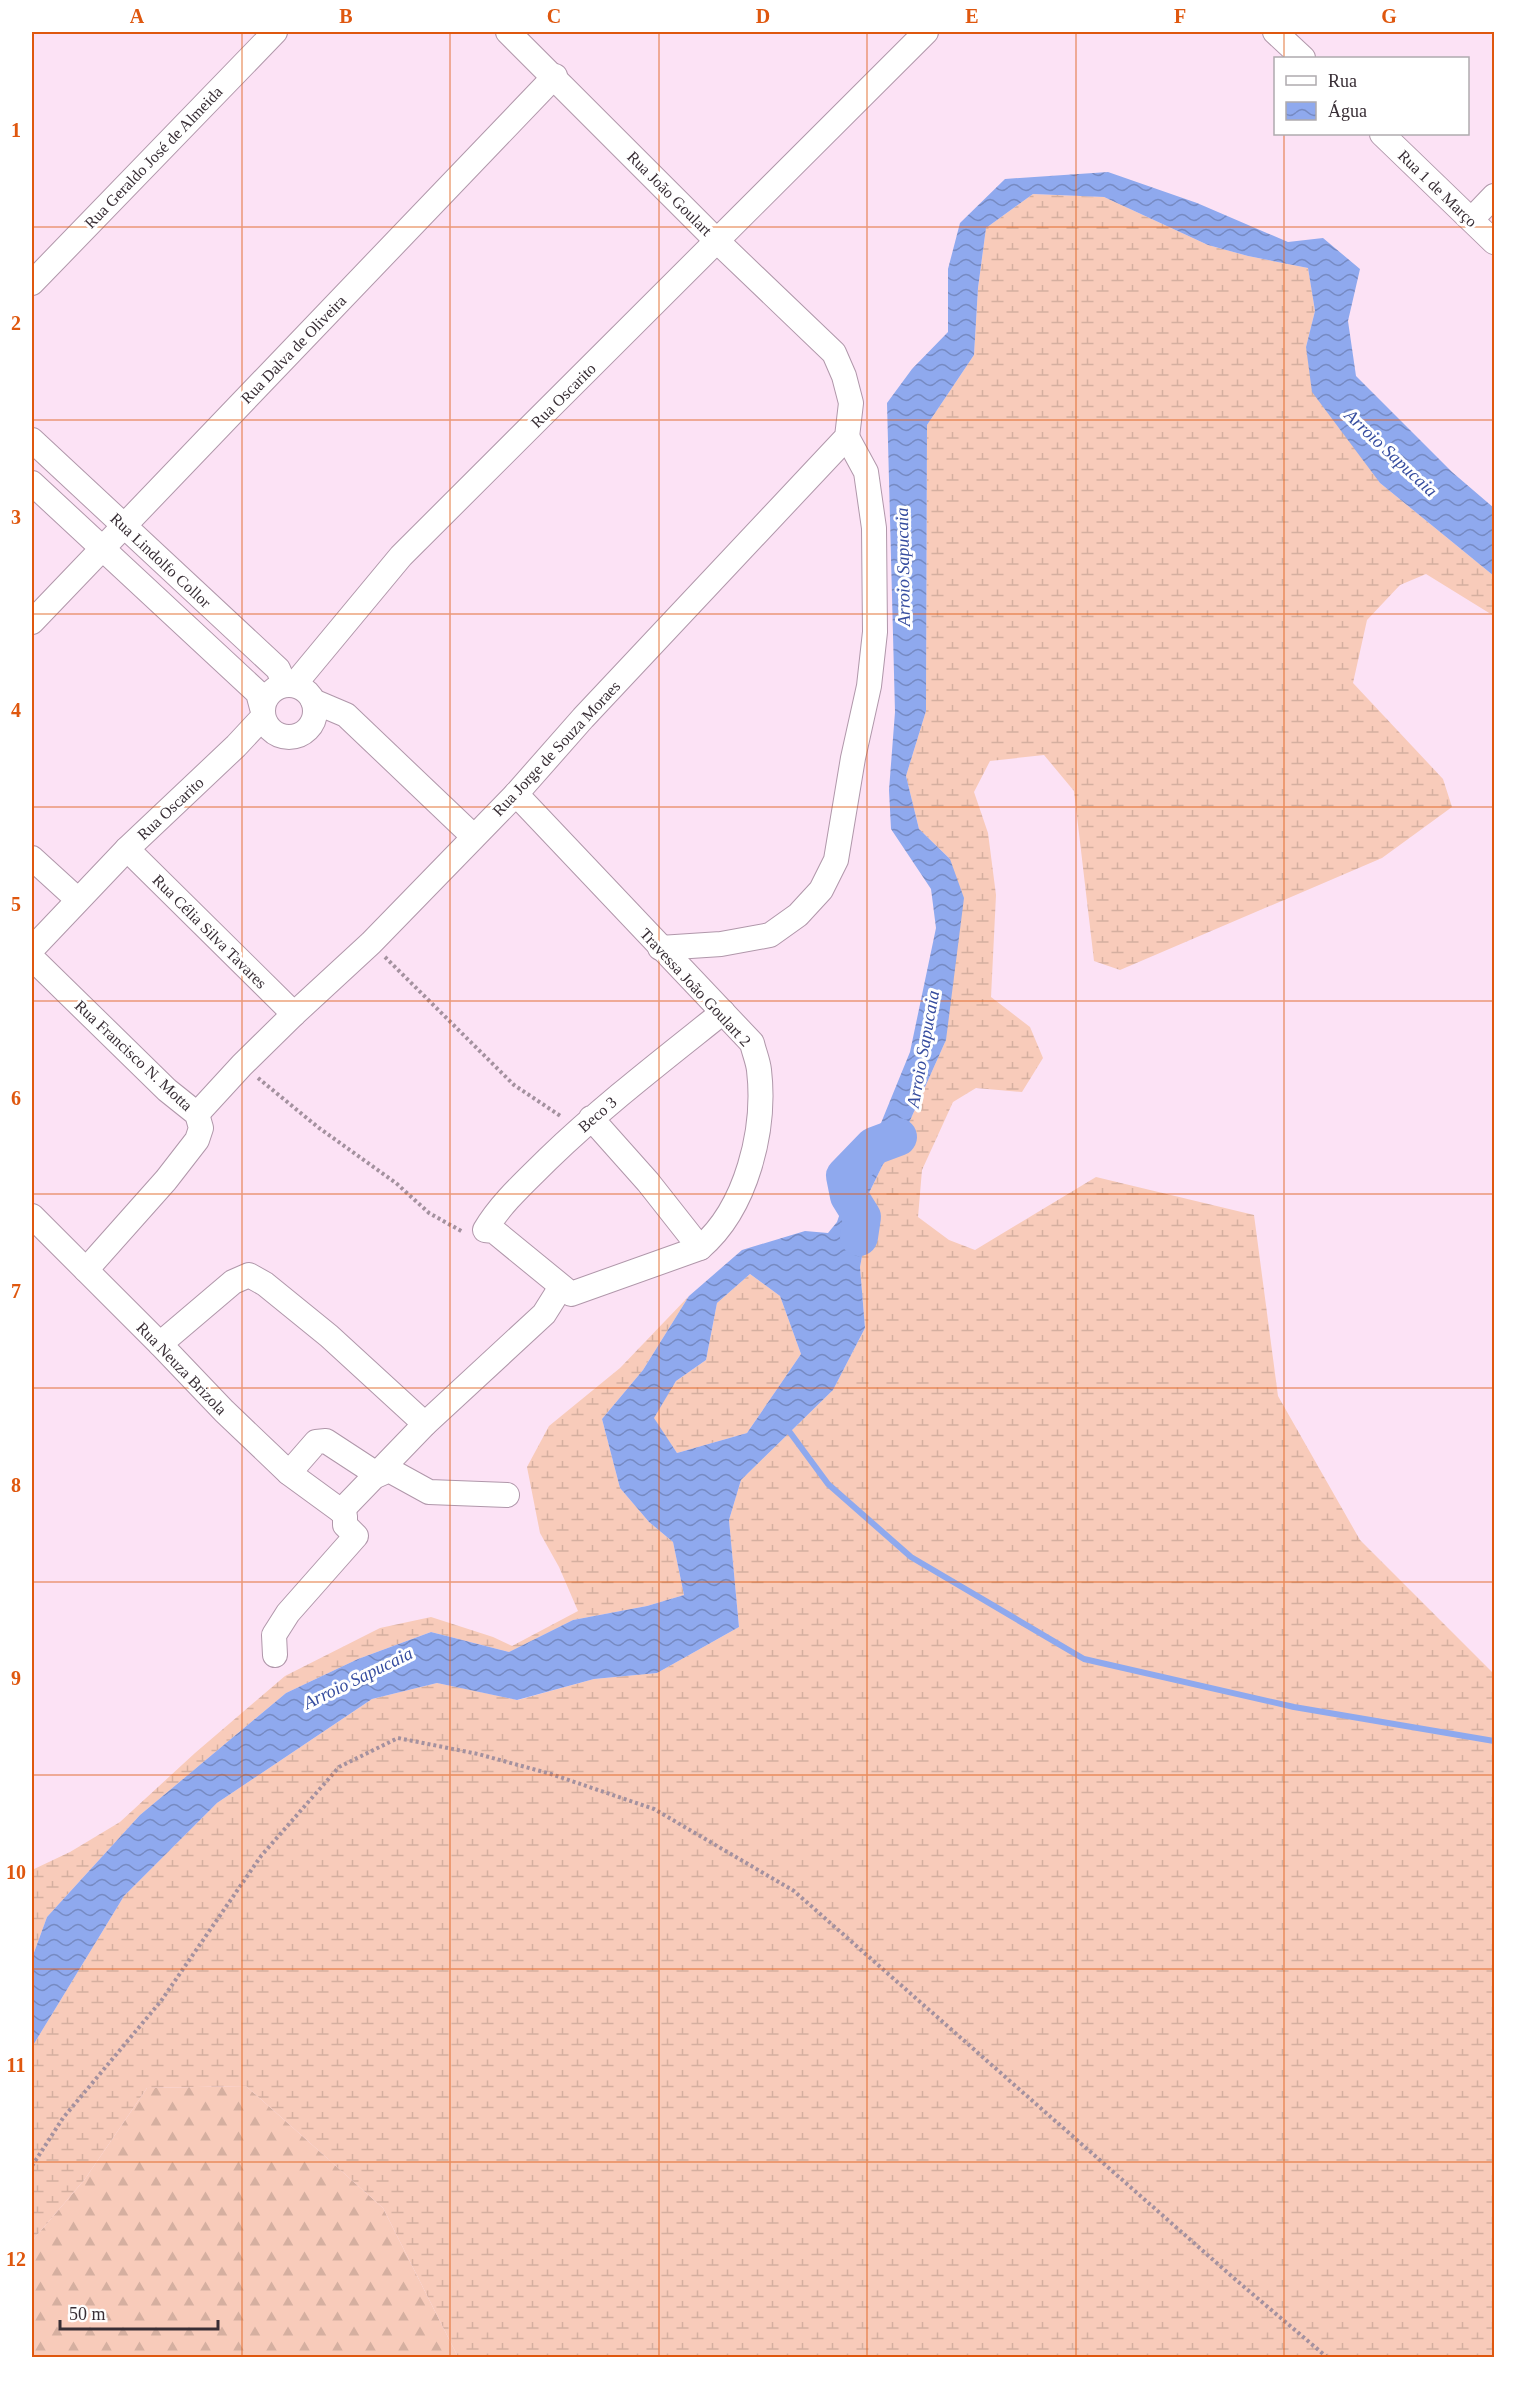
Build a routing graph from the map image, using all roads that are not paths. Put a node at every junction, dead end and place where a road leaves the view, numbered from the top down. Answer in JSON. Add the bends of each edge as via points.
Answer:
{"nodes":[{"id":1,"x":275,"y":32,"type":"edge"},
{"id":2,"x":508,"y":32,"type":"edge"},
{"id":3,"x":926,"y":32,"type":"edge"},
{"id":4,"x":1275,"y":32,"type":"edge"},
{"id":5,"x":1302,"y":57,"type":"edge"},
{"id":6,"x":555,"y":76,"type":"junction"},
{"id":7,"x":1383,"y":135,"type":"edge"},
{"id":8,"x":1494,"y":196,"type":"edge"},
{"id":9,"x":1472,"y":219,"type":"junction"},
{"id":10,"x":717,"y":241,"type":"junction"},
{"id":11,"x":1494,"y":242,"type":"edge"},
{"id":12,"x":32,"y":283,"type":"edge"},
{"id":13,"x":847,"y":436,"type":"junction"},
{"id":14,"x":32,"y":440,"type":"edge"},
{"id":15,"x":32,"y":483,"type":"edge"},
{"id":16,"x":124,"y":526,"type":"junction"},
{"id":17,"x":102,"y":548,"type":"junction"},
{"id":18,"x":32,"y":622,"type":"edge"},
{"id":19,"x":289,"y":685,"type":"junction"},
{"id":20,"x":313,"y":701,"type":"junction"},
{"id":21,"x":262,"y":713,"type":"junction"},
{"id":22,"x":516,"y":794,"type":"junction"},
{"id":23,"x":473,"y":836,"type":"junction"},
{"id":24,"x":127,"y":849,"type":"junction"},
{"id":25,"x":32,"y":858,"type":"edge"},
{"id":26,"x":77,"y":899,"type":"junction"},
{"id":27,"x":32,"y":948,"type":"edge"},
{"id":28,"x":660,"y":948,"type":"junction"},
{"id":29,"x":32,"y":958,"type":"edge"},
{"id":30,"x":723,"y":1012,"type":"junction"},
{"id":31,"x":294,"y":1014,"type":"junction"},
{"id":32,"x":197,"y":1114,"type":"junction"},
{"id":33,"x":586,"y":1123,"type":"junction"},
{"id":34,"x":32,"y":1216,"type":"edge"},
{"id":35,"x":700,"y":1248,"type":"junction"},
{"id":36,"x":86,"y":1269,"type":"junction"},
{"id":37,"x":561,"y":1287,"type":"junction"},
{"id":38,"x":160,"y":1344,"type":"junction"},
{"id":39,"x":425,"y":1424,"type":"junction"},
{"id":40,"x":289,"y":1473,"type":"junction"},
{"id":41,"x":378,"y":1474,"type":"junction"},
{"id":42,"x":507,"y":1495,"type":"dead end"},
{"id":43,"x":341,"y":1511,"type":"junction"},
{"id":44,"x":275,"y":1655,"type":"dead end"}],
"edges":[{"from":1,"to":12,"type":"street","name":"Rua Geraldo José de Almeida"},
{"from":2,"to":6,"type":"street","name":"Rua João Goulart"},
{"from":3,"to":10,"type":"street","name":"Rua Oscarito"},
{"from":4,"to":5,"type":"street"},
{"from":6,"to":10,"type":"street","name":"Rua João Goulart"},
{"from":6,"to":16,"type":"street","name":"Rua Dalva de Oliveira"},
{"from":7,"to":9,"type":"street","name":"Rua 1 de Março"},
{"from":8,"to":9,"type":"street"},
{"from":9,"to":11,"type":"street","name":"Rua 1 de Março"},
{"from":10,"to":13,"type":"street","name":"Rua João Goulart","via":[[834,352],[851,403]]},
{"from":10,"to":19,"type":"street","name":"Rua Oscarito","via":[[401,556]]},
{"from":13,"to":22,"type":"street","name":"Rua Jorge de Souza Moraes"},
{"from":13,"to":28,"type":"street","via":[[866,472],[874,528],[875,632],[869,686],[836,860],[821,890],[798,915],[770,935],[722,944]]},
{"from":14,"to":16,"type":"street","name":"Rua Lindolfo Collor"},
{"from":15,"to":17,"type":"street","name":"Rua Lindolfo Collor"},
{"from":16,"to":17,"type":"street","name":"Rua Dalva de Oliveira"},
{"from":16,"to":19,"type":"street","name":"Rua Lindolfo Collor","via":[[278,669]]},
{"from":17,"to":18,"type":"street","name":"Rua Dalva de Oliveira"},
{"from":17,"to":21,"type":"street","name":"Rua Lindolfo Collor","via":[[258,693]]},
{"from":19,"to":20,"type":"street","via":[[309,693]]},
{"from":19,"to":21,"type":"street","via":[[270,692]]},
{"from":20,"to":21,"type":"street","via":[[310,726],[297,736],[279,736]]},
{"from":20,"to":23,"type":"street","via":[[346,715]]},
{"from":21,"to":24,"type":"street","name":"Rua Oscarito","via":[[236,746]]},
{"from":22,"to":23,"type":"street","name":"Rua Jorge de Souza Moraes"},
{"from":22,"to":28,"type":"street","name":"Travessa João Goulart 2"},
{"from":23,"to":31,"type":"street","name":"Rua Jorge de Souza Moraes","via":[[371,943]]},
{"from":24,"to":26,"type":"street","name":"Rua Oscarito"},
{"from":24,"to":31,"type":"street","name":"Rua Célia Silva Tavares"},
{"from":25,"to":26,"type":"street"},
{"from":26,"to":27,"type":"street","name":"Rua Oscarito"},
{"from":28,"to":30,"type":"street","name":"Travessa João Goulart 2"},
{"from":29,"to":32,"type":"street","name":"Rua Francisco N. Motta","via":[[167,1090]]},
{"from":30,"to":33,"type":"street","name":"Beco 3"},
{"from":30,"to":35,"type":"street","name":"Travessa João Goulart 2","via":[[752,1043],[759,1068],[756,1146],[735,1204],[716,1234]]},
{"from":31,"to":32,"type":"street","name":"Rua Jorge de Souza Moraes"},
{"from":32,"to":36,"type":"street","name":"Rua Francisco N. Motta","via":[[201,1128],[197,1140]]},
{"from":33,"to":35,"type":"street","via":[[648,1182]]},
{"from":33,"to":37,"type":"street","name":"Beco 3","via":[[527,1180],[485,1230],[494,1231]]},
{"from":34,"to":36,"type":"street","name":"Rua Neuza Brizola"},
{"from":35,"to":37,"type":"street","via":[[571,1294]]},
{"from":36,"to":38,"type":"street","name":"Rua Neuza Brizola"},
{"from":37,"to":39,"type":"street","via":[[544,1314]]},
{"from":38,"to":39,"type":"street","via":[[233,1282],[249,1275],[328,1336]]},
{"from":38,"to":40,"type":"street","name":"Rua Neuza Brizola"},
{"from":39,"to":41,"type":"street"},
{"from":40,"to":41,"type":"street","via":[[316,1442],[326,1441]]},
{"from":40,"to":43,"type":"street","name":"Rua Neuza Brizola"},
{"from":41,"to":42,"type":"street","via":[[389,1470],[429,1492]]},
{"from":41,"to":43,"type":"street"},
{"from":43,"to":44,"type":"street","via":[[345,1525],[356,1536],[288,1613],[274,1635]]}]}
